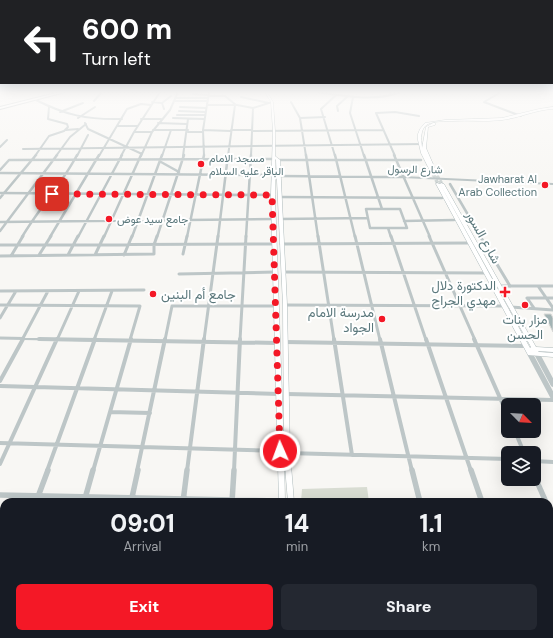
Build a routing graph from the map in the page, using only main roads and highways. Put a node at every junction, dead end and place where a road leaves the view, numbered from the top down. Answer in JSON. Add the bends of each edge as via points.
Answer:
{"nodes":[{"id":1,"x":273,"y":122,"type":"edge"},
{"id":2,"x":440,"y":122,"type":"edge"},
{"id":3,"x":463,"y":122,"type":"edge"},
{"id":4,"x":275,"y":176,"type":"junction"},
{"id":5,"x":553,"y":350,"type":"edge"},
{"id":6,"x":536,"y":352,"type":"junction"},
{"id":7,"x":553,"y":355,"type":"edge"},
{"id":8,"x":284,"y":452,"type":"junction"},
{"id":9,"x":282,"y":498,"type":"edge"},
{"id":10,"x":290,"y":498,"type":"edge"}],
"edges":[{"from":1,"to":4,"type":"main road"},
{"from":2,"to":3,"type":"main road","via":[[426,124],[422,129],[420,150],[432,170],[424,150],[427,127],[431,124]]},
{"from":4,"to":8,"type":"main road","via":[[272,195],[279,394]]},
{"from":4,"to":8,"type":"main road","via":[[285,305],[287,394]]},
{"from":5,"to":6,"type":"main road"},
{"from":6,"to":6,"type":"main road","name":"شارع السور","via":[[511,307],[440,184],[527,350]]},
{"from":6,"to":7,"type":"main road"},
{"from":8,"to":9,"type":"main road"},
{"from":8,"to":10,"type":"main road"}]}
